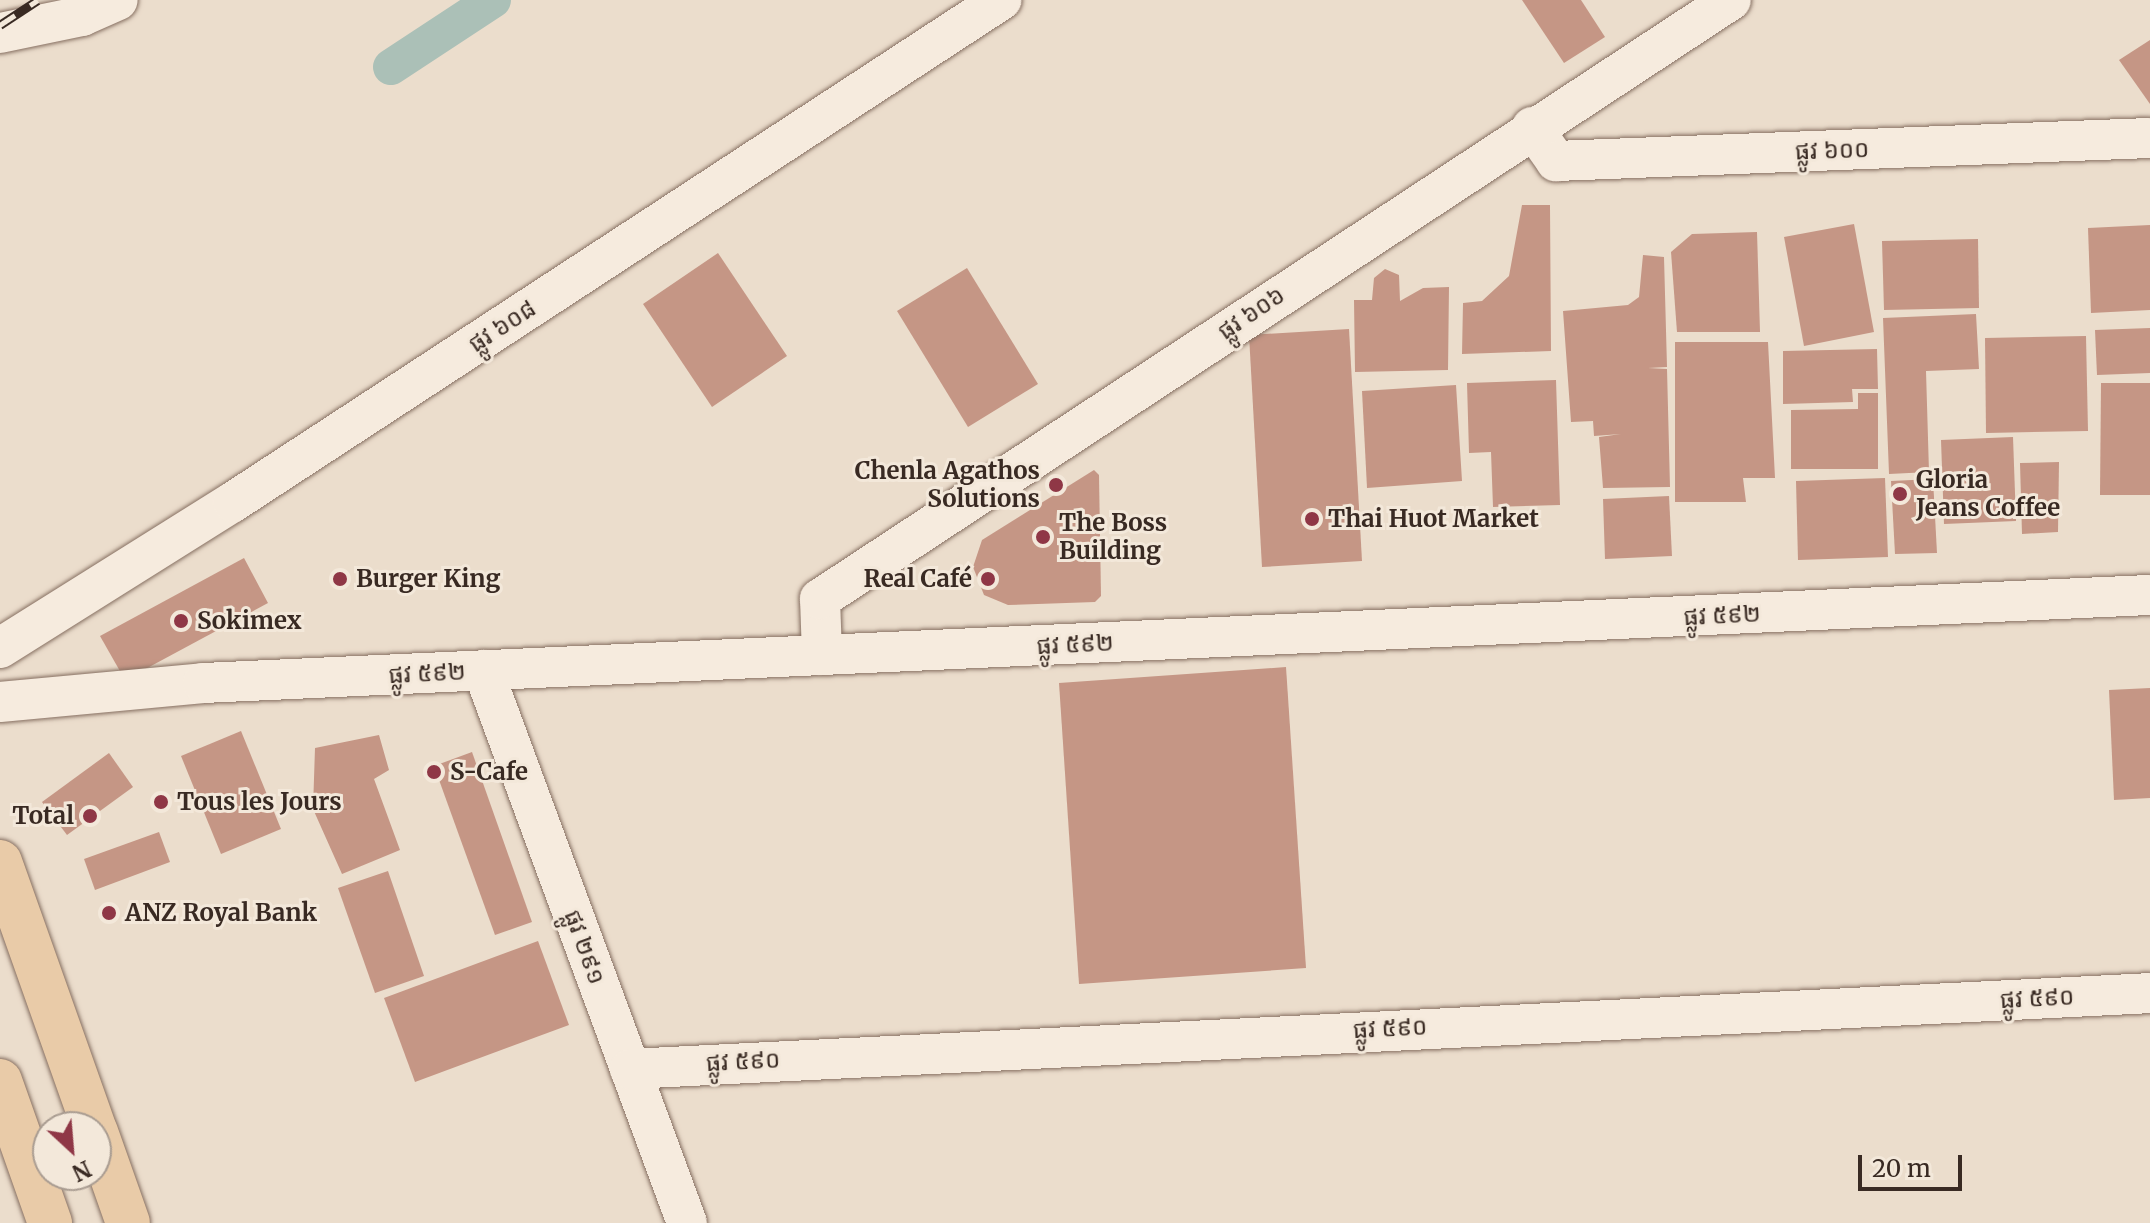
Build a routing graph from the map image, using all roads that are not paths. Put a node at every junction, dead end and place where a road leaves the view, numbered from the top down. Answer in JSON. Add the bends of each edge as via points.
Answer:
{"nodes":[{"id":1,"x":118,"y":0,"type":"edge"},
{"id":2,"x":1001,"y":0,"type":"edge"},
{"id":3,"x":1731,"y":0,"type":"edge"},
{"id":4,"x":0,"y":33,"type":"edge"},
{"id":5,"x":1532,"y":127,"type":"junction"},
{"id":6,"x":2150,"y":138,"type":"edge"},
{"id":7,"x":2150,"y":595,"type":"edge"},
{"id":8,"x":0,"y":648,"type":"edge"},
{"id":9,"x":822,"y":655,"type":"junction"},
{"id":10,"x":483,"y":670,"type":"junction"},
{"id":11,"x":0,"y":702,"type":"edge"},
{"id":12,"x":0,"y":862,"type":"edge"},
{"id":13,"x":2150,"y":993,"type":"edge"},
{"id":14,"x":630,"y":1069,"type":"junction"},
{"id":15,"x":0,"y":1081,"type":"edge"},
{"id":16,"x":89,"y":1111,"type":"edge"},
{"id":17,"x":112,"y":1177,"type":"edge"},
{"id":18,"x":50,"y":1223,"type":"edge"},
{"id":19,"x":128,"y":1223,"type":"edge"},
{"id":20,"x":687,"y":1223,"type":"edge"}],
"edges":[{"from":1,"to":4,"type":"street","via":[[82,16]]},
{"from":2,"to":8,"type":"street","name":"ផ្លូវ ៦០៨","via":[[233,502]]},
{"from":3,"to":5,"type":"street","name":"ផ្លូវ ៦០៦"},
{"from":5,"to":6,"type":"street","name":"ផ្លូវ ៦០០","via":[[1556,161]]},
{"from":5,"to":9,"type":"street","name":"ផ្លូវ ៦០៦","via":[[820,599]]},
{"from":7,"to":9,"type":"street","name":"ផ្លូវ ៥៩២"},
{"from":9,"to":10,"type":"street","name":"ផ្លូវ ៥៩២"},
{"from":10,"to":11,"type":"street","name":"ផ្លូវ ៥៩២","via":[[203,683]]},
{"from":10,"to":14,"type":"street","name":"ផ្លូវ ២៩១"},
{"from":12,"to":16,"type":"main road"},
{"from":13,"to":14,"type":"street","name":"ផ្លូវ ៥៩០"},
{"from":14,"to":20,"type":"street","name":"ផ្លូវ ២៩១"},
{"from":15,"to":18,"type":"main road"},
{"from":17,"to":19,"type":"main road"}]}
